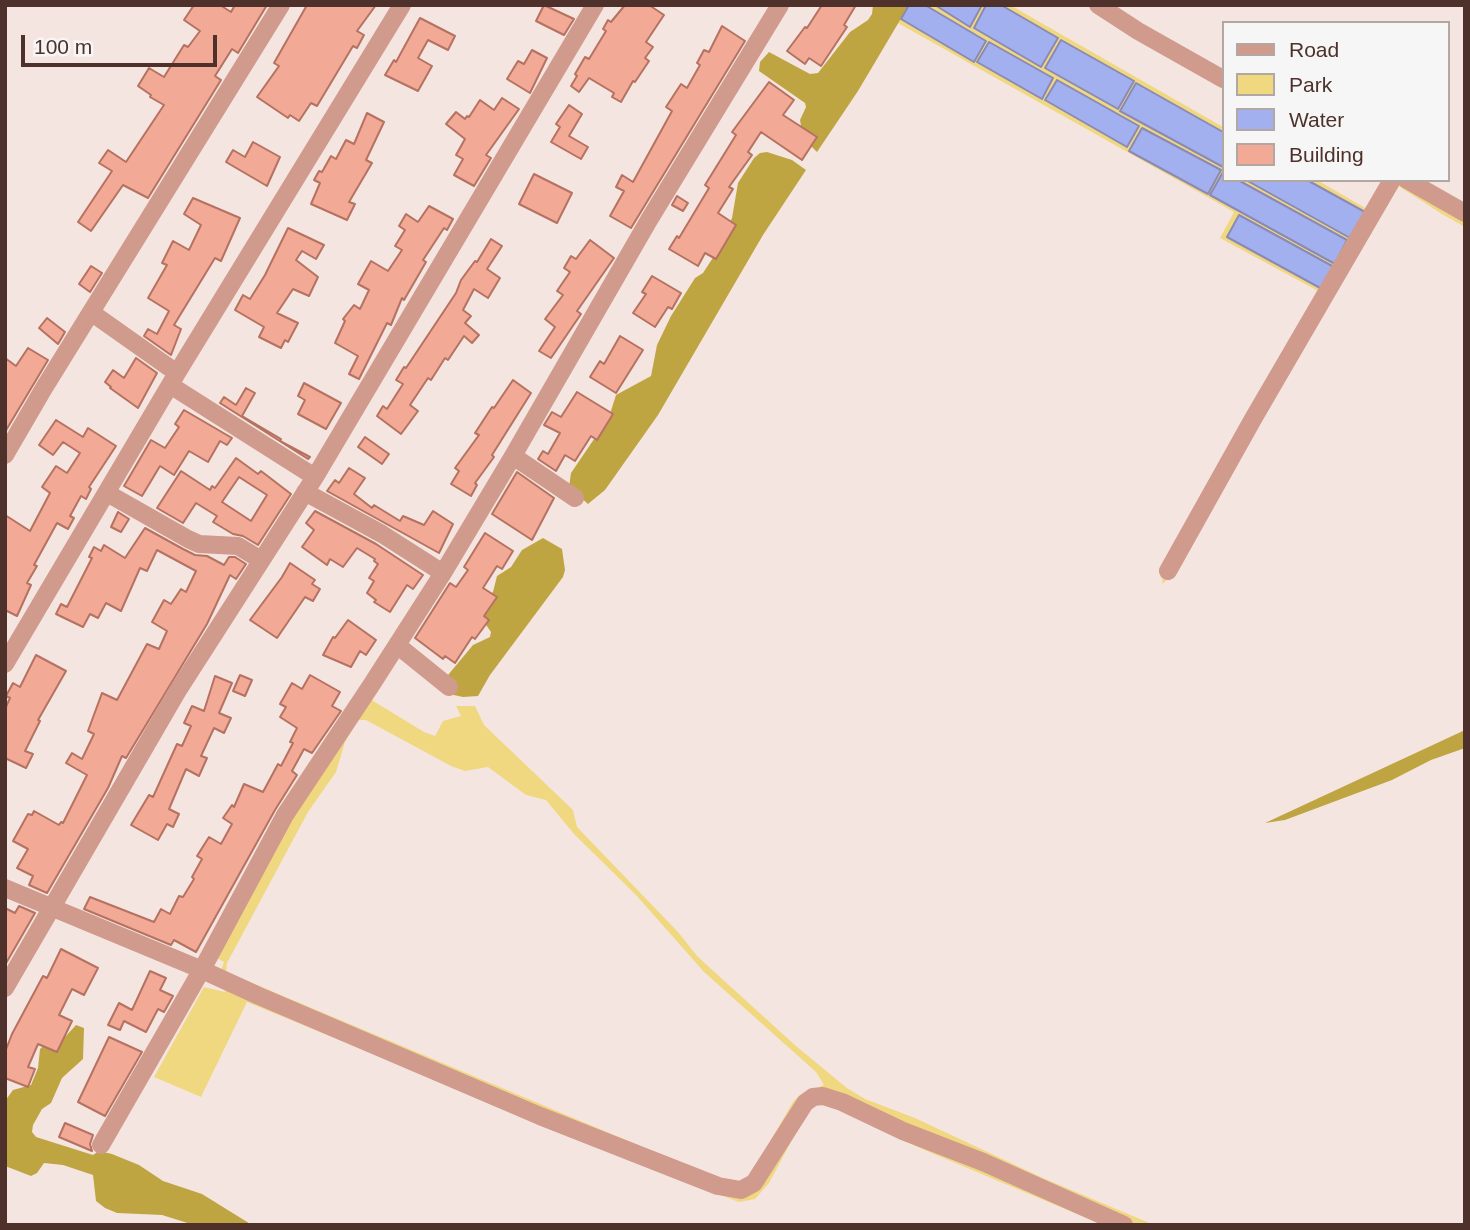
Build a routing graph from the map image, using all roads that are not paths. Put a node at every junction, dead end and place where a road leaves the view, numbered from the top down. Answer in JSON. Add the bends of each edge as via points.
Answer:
{"nodes":[{"id":1,"x":281,"y":5,"type":"edge"},
{"id":2,"x":402,"y":5,"type":"edge"},
{"id":3,"x":595,"y":5,"type":"edge"},
{"id":4,"x":779,"y":5,"type":"edge"},
{"id":5,"x":1098,"y":5,"type":"edge"},
{"id":6,"x":1222,"y":78,"type":"edge"},
{"id":7,"x":1391,"y":182,"type":"edge"},
{"id":8,"x":1411,"y":182,"type":"edge"},
{"id":9,"x":1465,"y":213,"type":"edge"},
{"id":10,"x":92,"y":313,"type":"junction"},
{"id":11,"x":174,"y":379,"type":"junction"},
{"id":12,"x":5,"y":455,"type":"edge"},
{"id":13,"x":513,"y":456,"type":"junction"},
{"id":14,"x":310,"y":484,"type":"junction"},
{"id":15,"x":107,"y":493,"type":"junction"},
{"id":16,"x":575,"y":498,"type":"dead end"},
{"id":17,"x":261,"y":559,"type":"junction"},
{"id":18,"x":1168,"y":571,"type":"dead end"},
{"id":19,"x":443,"y":573,"type":"junction"},
{"id":20,"x":397,"y":645,"type":"junction"},
{"id":21,"x":5,"y":664,"type":"edge"},
{"id":22,"x":449,"y":687,"type":"dead end"},
{"id":23,"x":5,"y":888,"type":"edge"},
{"id":24,"x":52,"y":907,"type":"junction"},
{"id":25,"x":200,"y":969,"type":"junction"},
{"id":26,"x":5,"y":988,"type":"edge"},
{"id":27,"x":101,"y":1145,"type":"dead end"},
{"id":28,"x":1124,"y":1225,"type":"edge"}],
"edges":[{"from":1,"to":10,"type":"street"},
{"from":2,"to":11,"type":"street"},
{"from":3,"to":14,"type":"street"},
{"from":4,"to":13,"type":"street"},
{"from":5,"to":6,"type":"street"},
{"from":7,"to":18,"type":"street"},
{"from":8,"to":9,"type":"street"},
{"from":10,"to":11,"type":"street"},
{"from":10,"to":12,"type":"street"},
{"from":11,"to":14,"type":"street"},
{"from":11,"to":15,"type":"street"},
{"from":13,"to":16,"type":"street"},
{"from":13,"to":19,"type":"street"},
{"from":14,"to":17,"type":"street"},
{"from":14,"to":19,"type":"street"},
{"from":15,"to":17,"type":"street","via":[[199,544],[238,546]]},
{"from":15,"to":21,"type":"street"},
{"from":17,"to":24,"type":"street","via":[[177,692]]},
{"from":19,"to":20,"type":"street"},
{"from":20,"to":22,"type":"street"},
{"from":20,"to":25,"type":"street","via":[[285,814]]},
{"from":23,"to":24,"type":"street"},
{"from":24,"to":25,"type":"street"},
{"from":24,"to":26,"type":"street"},
{"from":25,"to":27,"type":"street"},
{"from":25,"to":28,"type":"street","via":[[540,1116],[732,1189],[754,1183],[805,1103],[823,1096]]}]}
